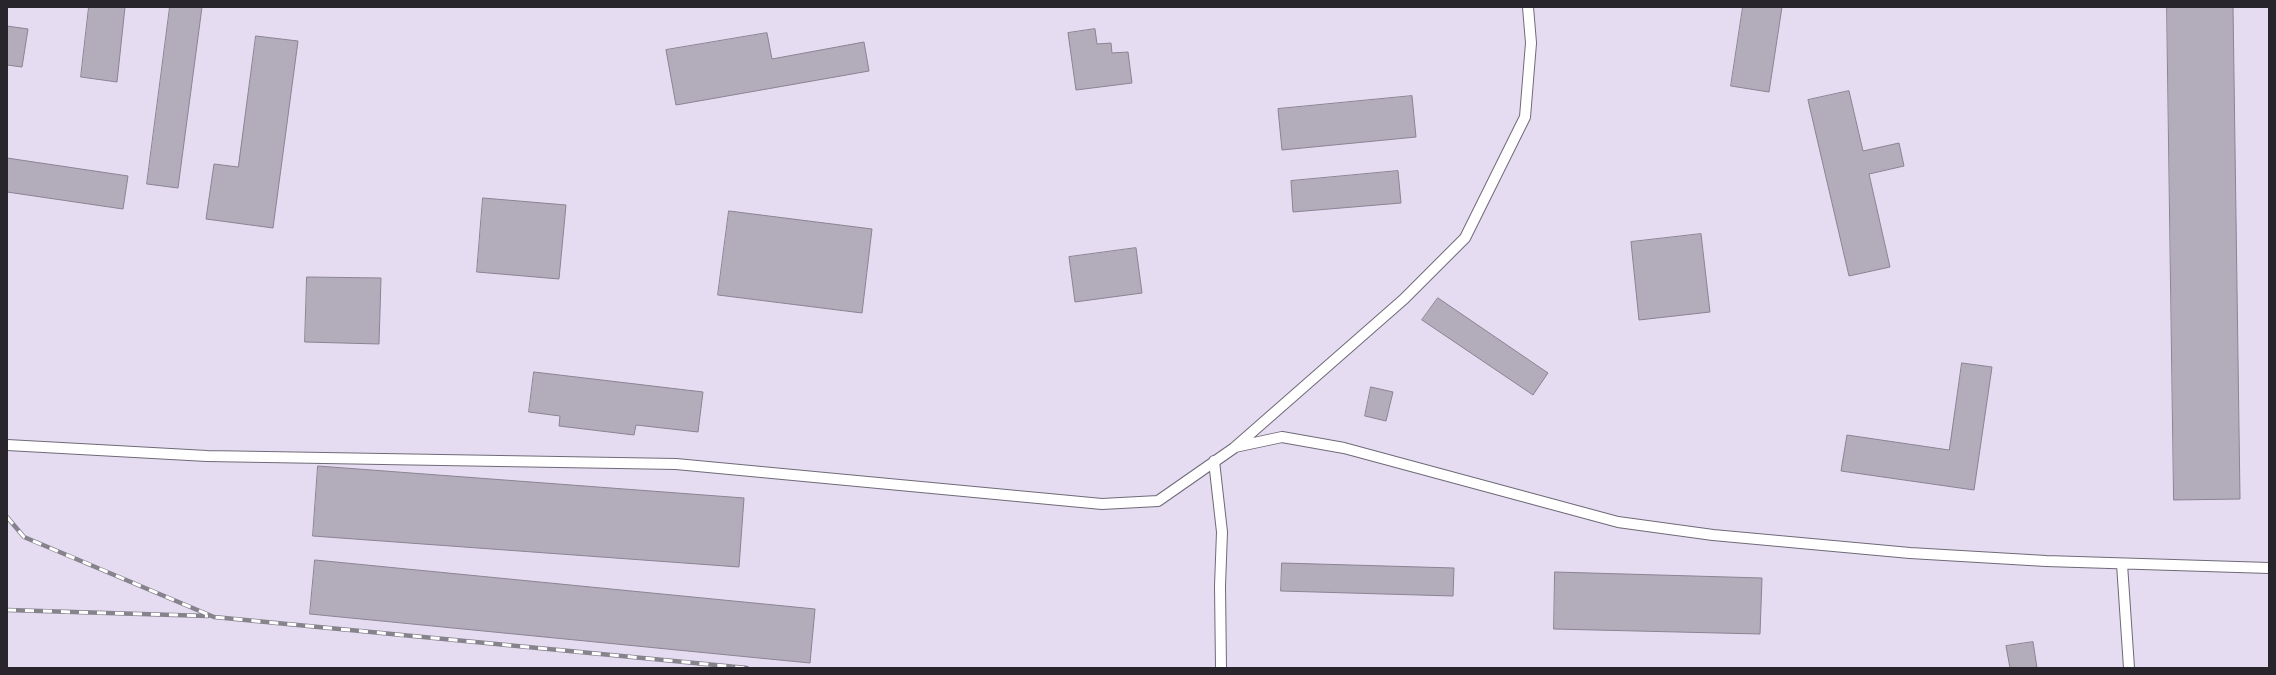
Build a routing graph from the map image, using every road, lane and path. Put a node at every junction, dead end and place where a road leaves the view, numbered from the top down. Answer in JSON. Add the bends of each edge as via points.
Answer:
{"nodes":[{"id":1,"x":1528,"y":7,"type":"edge"},
{"id":2,"x":7,"y":444,"type":"edge"},
{"id":3,"x":1234,"y":448,"type":"junction"},
{"id":4,"x":1214,"y":461,"type":"junction"},
{"id":5,"x":2122,"y":564,"type":"junction"},
{"id":6,"x":2269,"y":568,"type":"edge"},
{"id":7,"x":1221,"y":668,"type":"edge"},
{"id":8,"x":2129,"y":668,"type":"edge"}],
"edges":[{"from":1,"to":3,"type":"lane","via":[[1531,43],[1525,117],[1465,238],[1404,299]]},
{"from":2,"to":4,"type":"lane","via":[[207,456],[676,464],[1102,504],[1158,501]]},
{"from":3,"to":4,"type":"lane"},
{"from":3,"to":5,"type":"lane","via":[[1282,437],[1344,448],[1618,522],[1658,528],[1910,553]]},
{"from":4,"to":7,"type":"lane","via":[[1222,532]]},
{"from":5,"to":6,"type":"lane"},
{"from":5,"to":8,"type":"lane"}]}
